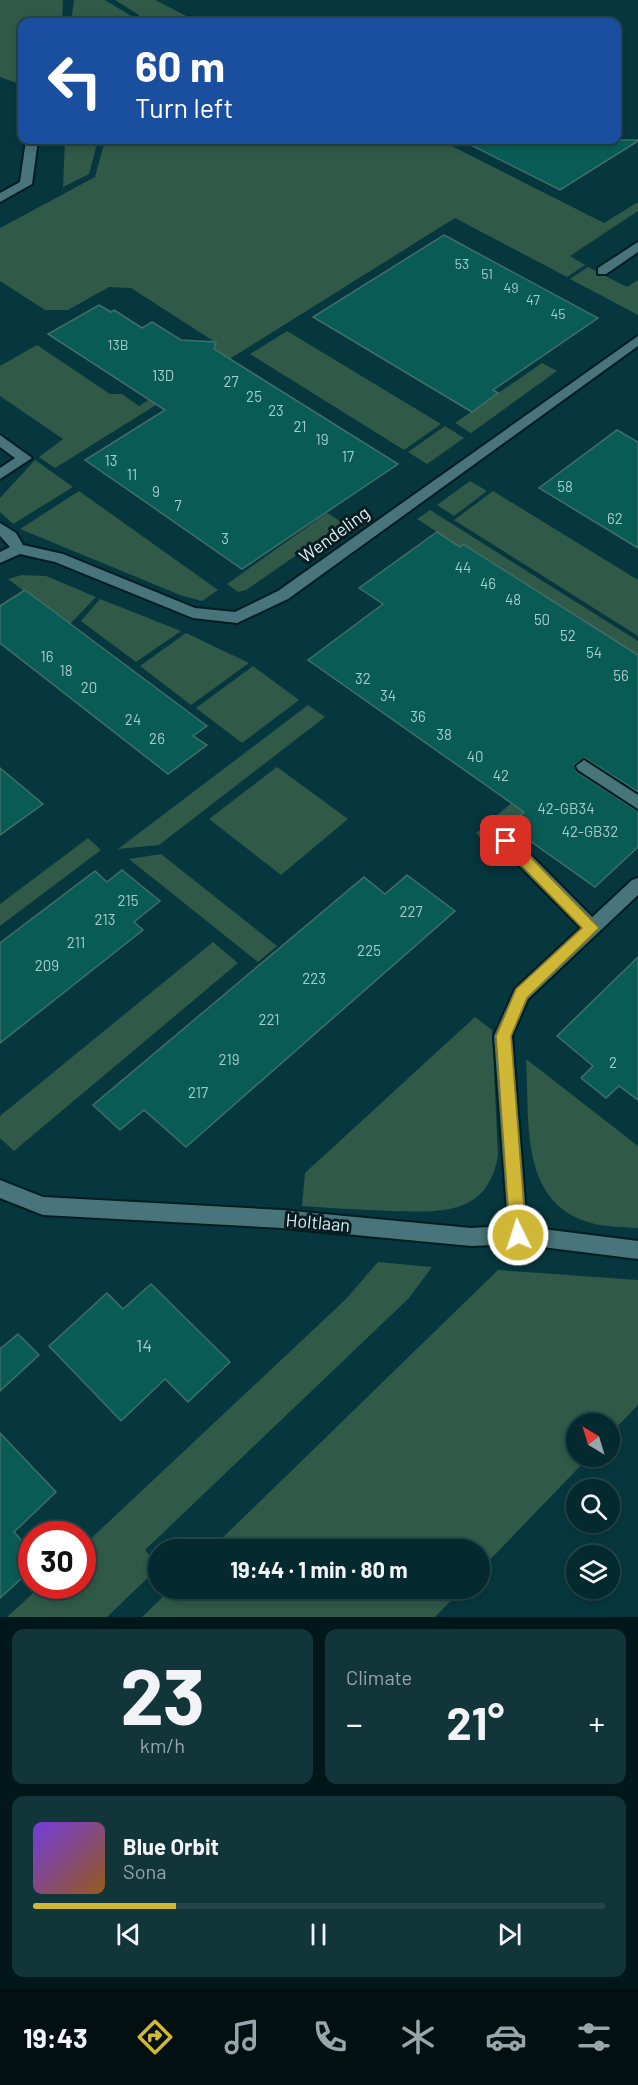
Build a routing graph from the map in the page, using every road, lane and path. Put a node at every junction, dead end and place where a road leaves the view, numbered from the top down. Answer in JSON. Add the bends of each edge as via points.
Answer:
{"nodes":[{"id":1,"x":31,"y":144,"type":"edge"},
{"id":2,"x":0,"y":198,"type":"edge"},
{"id":3,"x":638,"y":246,"type":"edge"},
{"id":4,"x":602,"y":271,"type":"dead end"},
{"id":5,"x":638,"y":340,"type":"edge"},
{"id":6,"x":0,"y":440,"type":"edge"},
{"id":7,"x":0,"y":474,"type":"edge"},
{"id":8,"x":0,"y":528,"type":"edge"},
{"id":9,"x":18,"y":549,"type":"junction"},
{"id":10,"x":0,"y":558,"type":"edge"},
{"id":11,"x":584,"y":766,"type":"dead end"},
{"id":12,"x":638,"y":803,"type":"edge"},
{"id":13,"x":506,"y":841,"type":"dead end"},
{"id":14,"x":638,"y":885,"type":"edge"},
{"id":15,"x":592,"y":928,"type":"junction"},
{"id":16,"x":0,"y":1189,"type":"edge"},
{"id":17,"x":518,"y":1235,"type":"junction"},
{"id":18,"x":638,"y":1250,"type":"edge"}],
"edges":[{"from":1,"to":2,"type":"street","via":[[26,184]]},
{"from":3,"to":4,"type":"street"},
{"from":5,"to":9,"type":"street","name":"Wendeling","via":[[283,595],[237,618],[192,613],[58,558]]},
{"from":6,"to":7,"type":"street","via":[[25,458]]},
{"from":8,"to":9,"type":"street"},
{"from":9,"to":10,"type":"street"},
{"from":11,"to":12,"type":"street"},
{"from":13,"to":15,"type":"street"},
{"from":14,"to":15,"type":"street"},
{"from":15,"to":17,"type":"street","via":[[521,994],[503,1036]]},
{"from":16,"to":17,"type":"street","name":"Holtlaan","via":[[43,1206],[282,1219],[471,1237]]},
{"from":17,"to":18,"type":"street","name":"Holtlaan"}]}
